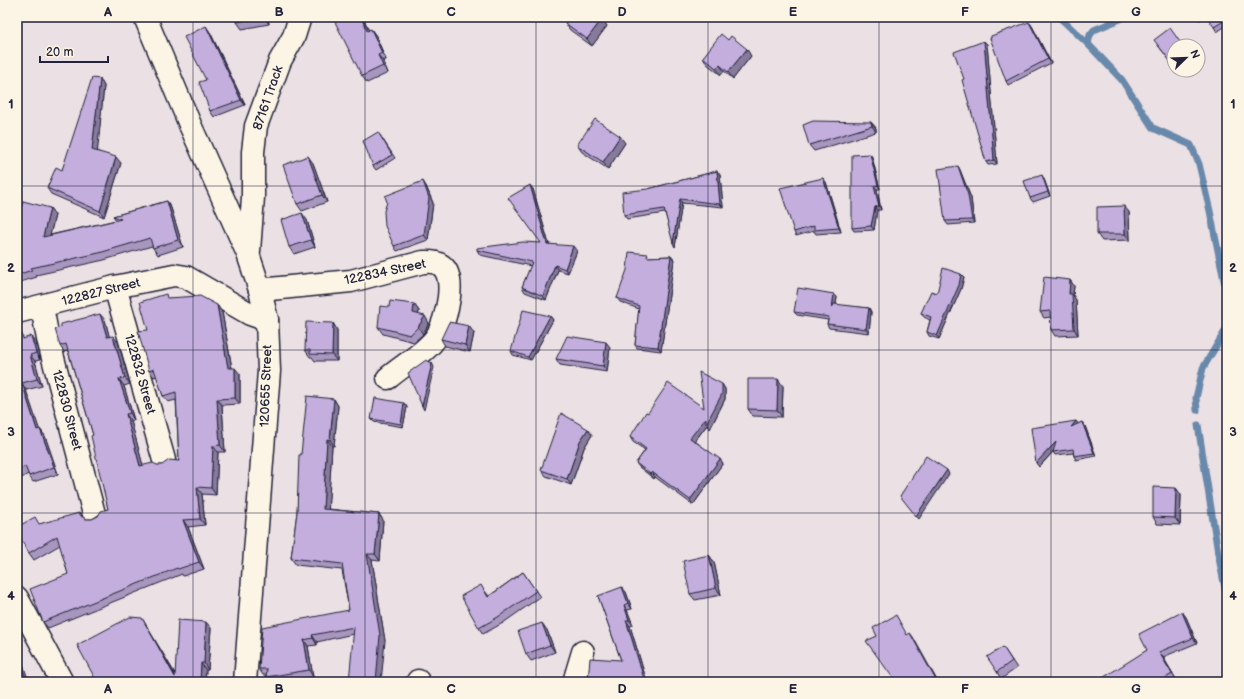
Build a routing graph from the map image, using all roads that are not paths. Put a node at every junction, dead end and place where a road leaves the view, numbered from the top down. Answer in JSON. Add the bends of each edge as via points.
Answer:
{"nodes":[{"id":1,"x":145,"y":17,"type":"edge"},
{"id":2,"x":300,"y":17,"type":"edge"},
{"id":3,"x":248,"y":254,"type":"junction"},
{"id":4,"x":116,"y":288,"type":"junction"},
{"id":5,"x":260,"y":290,"type":"junction"},
{"id":6,"x":42,"y":307,"type":"junction"},
{"id":7,"x":17,"y":312,"type":"edge"},
{"id":8,"x":267,"y":320,"type":"junction"},
{"id":9,"x":388,"y":378,"type":"dead end"},
{"id":10,"x":164,"y":460,"type":"dead end"},
{"id":11,"x":94,"y":514,"type":"dead end"},
{"id":12,"x":17,"y":598,"type":"edge"},
{"id":13,"x":584,"y":652,"type":"dead end"},
{"id":14,"x":62,"y":682,"type":"edge"},
{"id":15,"x":245,"y":682,"type":"edge"},
{"id":16,"x":574,"y":682,"type":"edge"}],
"edges":[{"from":1,"to":3,"type":"street","name":"120655 Street"},
{"from":2,"to":3,"type":"street","name":"87161 Track","via":[[294,36],[280,61],[256,126]]},
{"from":3,"to":5,"type":"street","name":"120655 Street"},
{"from":4,"to":6,"type":"street","name":"122827 Street"},
{"from":4,"to":8,"type":"street","name":"122827 Street","via":[[174,275],[186,277],[250,314]]},
{"from":4,"to":10,"type":"street","name":"122832 Street"},
{"from":5,"to":8,"type":"street","name":"120655 Street"},
{"from":5,"to":9,"type":"street","name":"122834 Street","via":[[351,281],[423,262],[440,264],[448,280],[449,303],[437,336],[425,350]]},
{"from":6,"to":7,"type":"street","name":"122827 Street"},
{"from":6,"to":11,"type":"street","name":"122830 Street"},
{"from":8,"to":15,"type":"street","name":"120655 Street","via":[[270,371]]},
{"from":12,"to":14,"type":"street"},
{"from":13,"to":16,"type":"street"}]}
